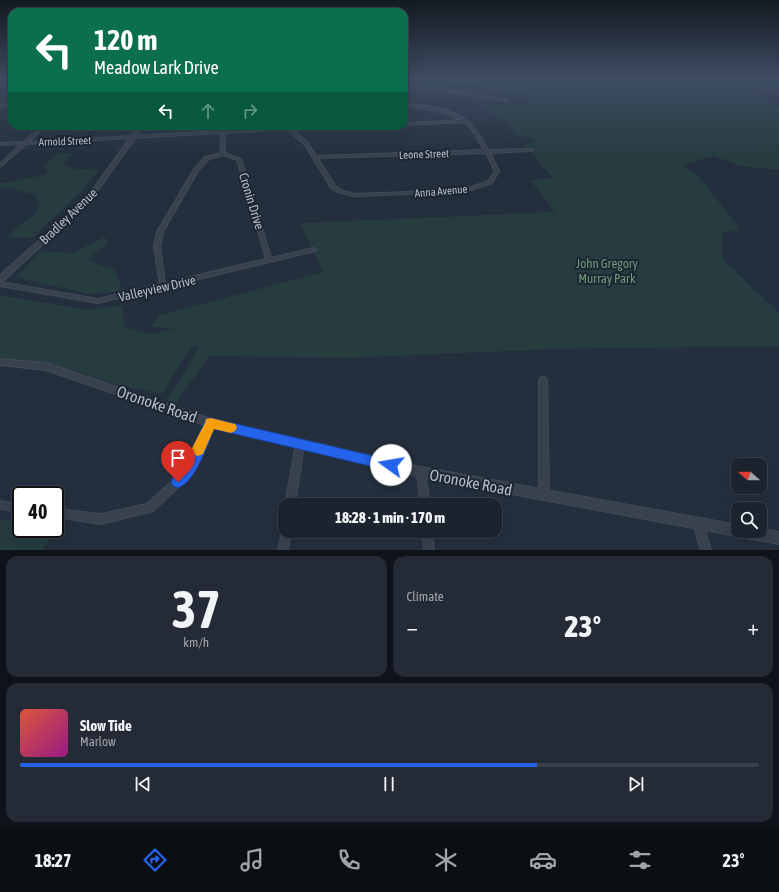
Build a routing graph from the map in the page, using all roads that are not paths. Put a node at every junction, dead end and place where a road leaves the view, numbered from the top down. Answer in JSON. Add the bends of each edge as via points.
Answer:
{"nodes":[{"id":1,"x":408,"y":105,"type":"edge"},
{"id":2,"x":467,"y":121,"type":"junction"},
{"id":3,"x":408,"y":124,"type":"edge"},
{"id":4,"x":39,"y":130,"type":"edge"},
{"id":5,"x":138,"y":130,"type":"edge"},
{"id":6,"x":255,"y":130,"type":"edge"},
{"id":7,"x":291,"y":130,"type":"edge"},
{"id":8,"x":223,"y":133,"type":"junction"},
{"id":9,"x":131,"y":139,"type":"junction"},
{"id":10,"x":25,"y":143,"type":"junction"},
{"id":11,"x":0,"y":144,"type":"edge"},
{"id":12,"x":531,"y":150,"type":"dead end"},
{"id":13,"x":488,"y":152,"type":"junction"},
{"id":14,"x":223,"y":154,"type":"junction"},
{"id":15,"x":317,"y":157,"type":"junction"},
{"id":16,"x":0,"y":166,"type":"edge"},
{"id":17,"x":313,"y":250,"type":"dead end"},
{"id":18,"x":269,"y":260,"type":"junction"},
{"id":19,"x":0,"y":279,"type":"edge"},
{"id":20,"x":0,"y":284,"type":"edge"},
{"id":21,"x":163,"y":287,"type":"junction"},
{"id":22,"x":0,"y":362,"type":"edge"},
{"id":23,"x":543,"y":380,"type":"dead end"},
{"id":24,"x":211,"y":423,"type":"junction"},
{"id":25,"x":300,"y":444,"type":"junction"},
{"id":26,"x":421,"y":472,"type":"junction"},
{"id":27,"x":544,"y":495,"type":"junction"},
{"id":28,"x":291,"y":498,"type":"edge"},
{"id":29,"x":424,"y":498,"type":"edge"},
{"id":30,"x":0,"y":505,"type":"edge"},
{"id":31,"x":12,"y":507,"type":"edge"},
{"id":32,"x":64,"y":514,"type":"edge"},
{"id":33,"x":698,"y":524,"type":"junction"},
{"id":34,"x":731,"y":530,"type":"edge"},
{"id":35,"x":767,"y":536,"type":"edge"},
{"id":36,"x":285,"y":538,"type":"edge"},
{"id":37,"x":428,"y":538,"type":"edge"},
{"id":38,"x":779,"y":538,"type":"edge"},
{"id":39,"x":283,"y":550,"type":"edge"},
{"id":40,"x":429,"y":550,"type":"edge"},
{"id":41,"x":706,"y":550,"type":"edge"}],
"edges":[{"from":1,"to":2,"type":"street","via":[[448,113]]},
{"from":2,"to":3,"type":"street"},
{"from":2,"to":13,"type":"street","name":"Anna Avenue"},
{"from":4,"to":10,"type":"street"},
{"from":5,"to":9,"type":"street","name":"Bradley Avenue"},
{"from":6,"to":8,"type":"street","name":"Arnold Street"},
{"from":7,"to":15,"type":"street","name":"Anna Avenue"},
{"from":8,"to":9,"type":"street","name":"Arnold Street"},
{"from":8,"to":14,"type":"street"},
{"from":9,"to":10,"type":"street","name":"Arnold Street"},
{"from":9,"to":19,"type":"street","name":"Bradley Avenue","via":[[99,185],[78,209]]},
{"from":10,"to":11,"type":"street","name":"Arnold Street"},
{"from":10,"to":16,"type":"street"},
{"from":12,"to":13,"type":"street","name":"Leone Street"},
{"from":13,"to":15,"type":"street","name":"Leone Street"},
{"from":13,"to":15,"type":"street","name":"Anna Avenue","via":[[497,171],[490,182],[464,191],[355,195],[333,187]]},
{"from":14,"to":18,"type":"street","name":"Cronin Drive","via":[[239,159]]},
{"from":14,"to":21,"type":"street","via":[[207,158],[196,170],[160,232],[158,247]]},
{"from":17,"to":18,"type":"street","name":"Valleyview Drive"},
{"from":18,"to":21,"type":"street","name":"Valleyview Drive"},
{"from":20,"to":21,"type":"street","name":"Valleyview Drive","via":[[98,302]]},
{"from":22,"to":24,"type":"street","name":"Oronoke Road","via":[[47,367]]},
{"from":23,"to":27,"type":"street"},
{"from":24,"to":25,"type":"street","name":"Oronoke Road"},
{"from":24,"to":32,"type":"street","via":[[187,473],[150,508],[101,520]]},
{"from":25,"to":26,"type":"street","name":"Oronoke Road"},
{"from":25,"to":28,"type":"street"},
{"from":26,"to":27,"type":"street","name":"Oronoke Road"},
{"from":26,"to":29,"type":"street"},
{"from":27,"to":33,"type":"street","name":"Oronoke Road"},
{"from":30,"to":31,"type":"street"},
{"from":33,"to":34,"type":"street","name":"Oronoke Road"},
{"from":33,"to":41,"type":"street"},
{"from":35,"to":38,"type":"street","name":"Oronoke Road"},
{"from":36,"to":39,"type":"street"},
{"from":37,"to":40,"type":"street"}]}
